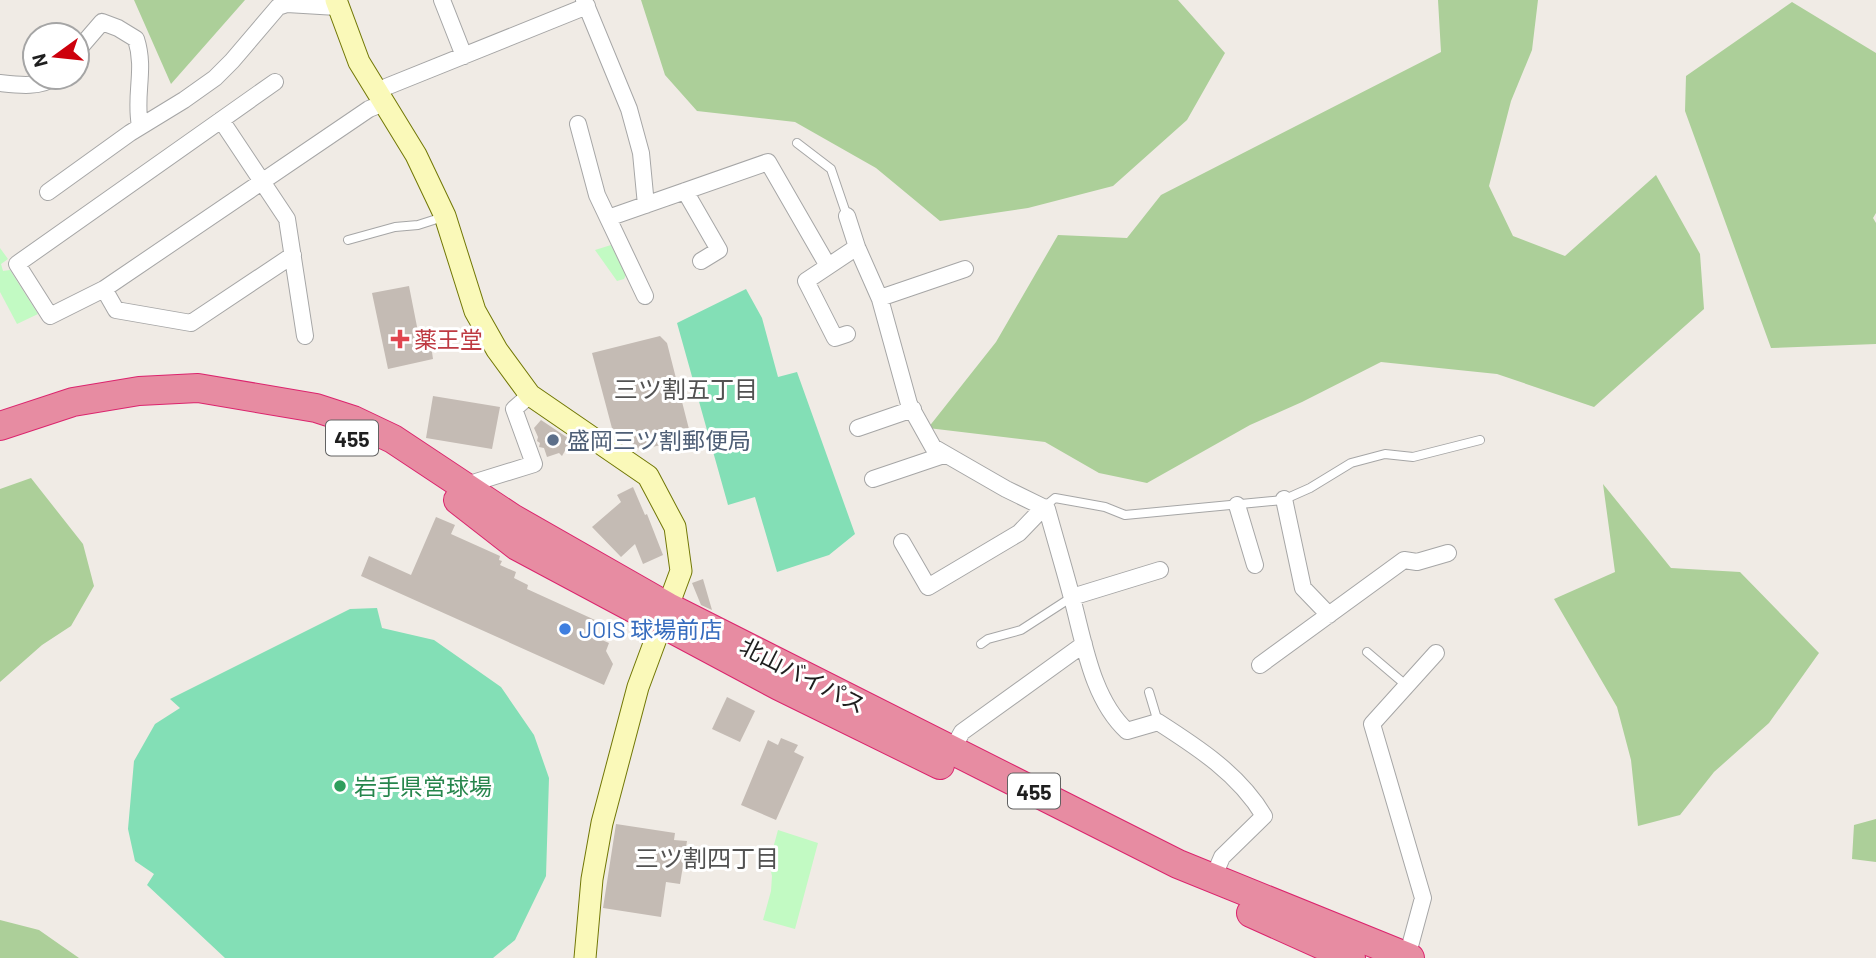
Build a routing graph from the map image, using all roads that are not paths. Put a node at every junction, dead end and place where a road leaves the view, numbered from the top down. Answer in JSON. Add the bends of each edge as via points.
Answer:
{"nodes":[{"id":1,"x":442,"y":0,"type":"edge"},
{"id":2,"x":337,"y":3,"type":"edge"},
{"id":3,"x":586,"y":3,"type":"edge"},
{"id":4,"x":91,"y":35,"type":"edge"},
{"id":5,"x":464,"y":56,"type":"junction"},
{"id":6,"x":275,"y":82,"type":"dead end"},
{"id":7,"x":0,"y":83,"type":"edge"},
{"id":8,"x":21,"y":84,"type":"edge"},
{"id":9,"x":381,"y":98,"type":"junction"},
{"id":10,"x":221,"y":120,"type":"junction"},
{"id":11,"x":578,"y":124,"type":"dead end"},
{"id":12,"x":140,"y":126,"type":"junction"},
{"id":13,"x":797,"y":143,"type":"dead end"},
{"id":14,"x":262,"y":181,"type":"junction"},
{"id":15,"x":685,"y":191,"type":"junction"},
{"id":16,"x":48,"y":192,"type":"dead end"},
{"id":17,"x":646,"y":205,"type":"junction"},
{"id":18,"x":445,"y":216,"type":"junction"},
{"id":19,"x":847,"y":216,"type":"joint"},
{"id":20,"x":608,"y":218,"type":"junction"},
{"id":21,"x":348,"y":240,"type":"dead end"},
{"id":22,"x":857,"y":247,"type":"junction"},
{"id":23,"x":293,"y":255,"type":"junction"},
{"id":24,"x":701,"y":261,"type":"dead end"},
{"id":25,"x":828,"y":267,"type":"junction"},
{"id":26,"x":965,"y":268,"type":"dead end"},
{"id":27,"x":104,"y":289,"type":"junction"},
{"id":28,"x":645,"y":296,"type":"dead end"},
{"id":29,"x":880,"y":298,"type":"junction"},
{"id":30,"x":847,"y":334,"type":"dead end"},
{"id":31,"x":305,"y":336,"type":"dead end"},
{"id":32,"x":530,"y":395,"type":"junction"},
{"id":33,"x":913,"y":409,"type":"junction"},
{"id":34,"x":0,"y":426,"type":"edge"},
{"id":35,"x":858,"y":428,"type":"dead end"},
{"id":36,"x":1480,"y":440,"type":"dead end"},
{"id":37,"x":0,"y":444,"type":"edge"},
{"id":38,"x":944,"y":455,"type":"junction"},
{"id":39,"x":873,"y":479,"type":"dead end"},
{"id":40,"x":463,"y":486,"type":"junction"},
{"id":41,"x":1284,"y":499,"type":"junction"},
{"id":42,"x":1237,"y":505,"type":"junction"},
{"id":43,"x":1044,"y":507,"type":"junction"},
{"id":44,"x":902,"y":542,"type":"dead end"},
{"id":45,"x":1448,"y":552,"type":"dead end"},
{"id":46,"x":1255,"y":565,"type":"dead end"},
{"id":47,"x":1160,"y":570,"type":"dead end"},
{"id":48,"x":1072,"y":597,"type":"junction"},
{"id":49,"x":1329,"y":615,"type":"junction"},
{"id":50,"x":664,"y":616,"type":"junction"},
{"id":51,"x":981,"y":644,"type":"dead end"},
{"id":52,"x":1084,"y":644,"type":"junction"},
{"id":53,"x":1367,"y":652,"type":"dead end"},
{"id":54,"x":1436,"y":653,"type":"dead end"},
{"id":55,"x":1260,"y":665,"type":"dead end"},
{"id":56,"x":1407,"y":686,"type":"junction"},
{"id":57,"x":1149,"y":692,"type":"dead end"},
{"id":58,"x":1158,"y":722,"type":"junction"},
{"id":59,"x":952,"y":750,"type":"junction"},
{"id":60,"x":1213,"y":878,"type":"junction"},
{"id":61,"x":585,"y":958,"type":"edge"},
{"id":62,"x":1351,"y":958,"type":"edge"},
{"id":63,"x":1408,"y":958,"type":"edge"}],
"edges":[{"from":1,"to":5,"type":"street"},
{"from":2,"to":9,"type":"street","via":[[359,62]]},
{"from":2,"to":12,"type":"street","via":[[278,6],[215,78]]},
{"from":3,"to":5,"type":"street"},
{"from":3,"to":17,"type":"street","via":[[629,109],[641,153]]},
{"from":4,"to":12,"type":"street","via":[[102,22],[136,39],[142,61],[137,106]]},
{"from":5,"to":9,"type":"street","via":[[386,87]]},
{"from":6,"to":10,"type":"street"},
{"from":7,"to":8,"type":"street"},
{"from":9,"to":14,"type":"street"},
{"from":9,"to":18,"type":"street","via":[[416,155]]},
{"from":10,"to":14,"type":"street"},
{"from":10,"to":27,"type":"street","via":[[17,264],[50,316]]},
{"from":11,"to":20,"type":"street"},
{"from":12,"to":16,"type":"street"},
{"from":13,"to":19,"type":"lane","via":[[831,169]]},
{"from":14,"to":23,"type":"street","via":[[287,219]]},
{"from":14,"to":27,"type":"street"},
{"from":15,"to":17,"type":"street"},
{"from":15,"to":24,"type":"street","via":[[719,250]]},
{"from":15,"to":25,"type":"street","via":[[768,162]]},
{"from":17,"to":20,"type":"street"},
{"from":18,"to":21,"type":"lane"},
{"from":18,"to":32,"type":"street","via":[[475,311]]},
{"from":19,"to":22,"type":"street"},
{"from":20,"to":28,"type":"street"},
{"from":22,"to":25,"type":"street"},
{"from":22,"to":29,"type":"street"},
{"from":23,"to":27,"type":"street","via":[[191,323],[116,310]]},
{"from":23,"to":31,"type":"street"},
{"from":25,"to":30,"type":"street","via":[[806,281],[835,338]]},
{"from":26,"to":29,"type":"street"},
{"from":29,"to":33,"type":"street"},
{"from":32,"to":40,"type":"street","via":[[514,409],[534,464]]},
{"from":32,"to":50,"type":"street","via":[[648,476],[675,527],[681,571]]},
{"from":33,"to":35,"type":"street"},
{"from":33,"to":38,"type":"street","via":[[933,447]]},
{"from":34,"to":40,"type":"highway","name":"北山バイパス","number":"455","via":[[73,402],[139,391],[198,388],[316,408],[353,420],[393,439]]},
{"from":36,"to":41,"type":"lane","via":[[1413,457],[1385,454],[1351,463]]},
{"from":37,"to":50,"type":"highway","name":"北山バイパス","number":"455","via":[[35,429],[100,412],[167,405],[234,406],[308,422],[406,463],[517,546]]},
{"from":38,"to":39,"type":"street"},
{"from":38,"to":43,"type":"street"},
{"from":40,"to":50,"type":"highway","name":"北山バイパス","number":"455"},
{"from":41,"to":42,"type":"lane"},
{"from":41,"to":49,"type":"street","via":[[1303,588]]},
{"from":42,"to":43,"type":"lane","via":[[1125,514],[1055,498]]},
{"from":42,"to":46,"type":"street"},
{"from":43,"to":44,"type":"street","via":[[1019,533],[928,587]]},
{"from":43,"to":48,"type":"street"},
{"from":45,"to":49,"type":"street","via":[[1417,562],[1404,560]]},
{"from":47,"to":48,"type":"street"},
{"from":48,"to":51,"type":"lane","via":[[1021,630]]},
{"from":48,"to":52,"type":"street"},
{"from":49,"to":55,"type":"street"},
{"from":50,"to":59,"type":"highway","name":"北山バイパス","number":"455"},
{"from":50,"to":61,"type":"street","via":[[638,687],[602,823]]},
{"from":50,"to":62,"type":"highway","name":"北山バイパス","number":"455","via":[[779,686],[1163,874]]},
{"from":52,"to":58,"type":"street","via":[[1114,719],[1127,731]]},
{"from":52,"to":59,"type":"street","via":[[962,732]]},
{"from":53,"to":56,"type":"lane"},
{"from":54,"to":56,"type":"street"},
{"from":56,"to":63,"type":"street","via":[[1372,724],[1423,898]]},
{"from":57,"to":58,"type":"lane"},
{"from":58,"to":60,"type":"street","via":[[1226,770],[1264,816],[1222,857]]},
{"from":59,"to":60,"type":"highway","name":"北山バイパス","number":"455"},
{"from":60,"to":63,"type":"highway","name":"北山バイパス","number":"455"}]}
